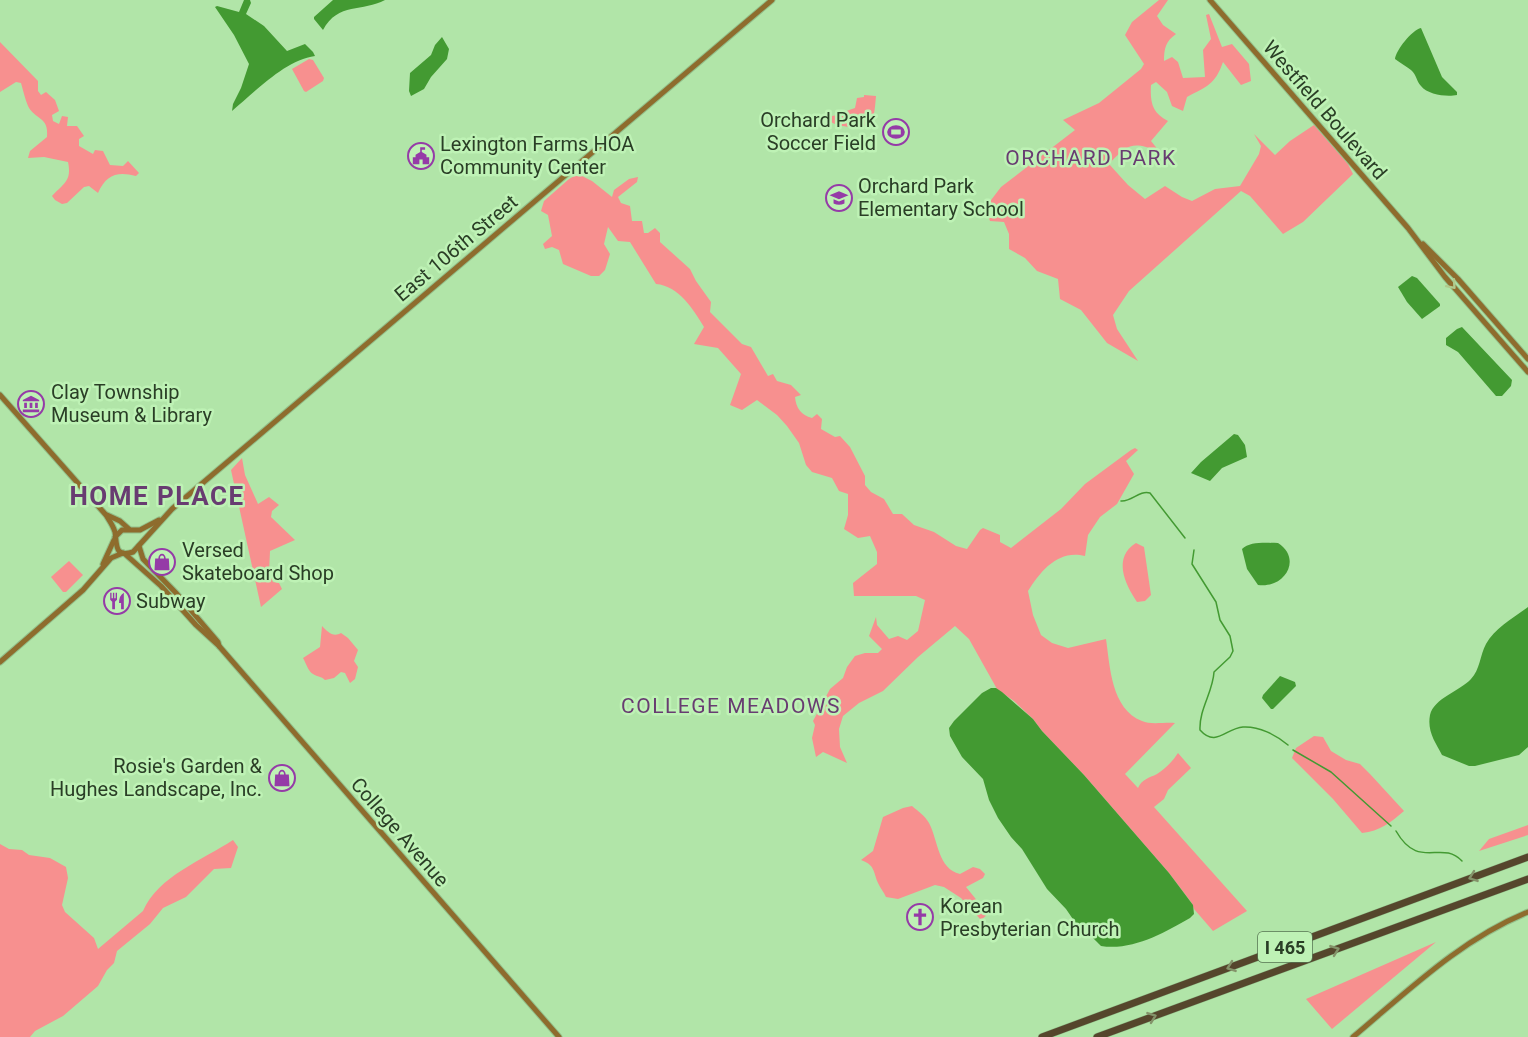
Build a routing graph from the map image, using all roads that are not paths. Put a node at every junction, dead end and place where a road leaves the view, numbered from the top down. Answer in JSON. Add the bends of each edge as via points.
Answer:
{"nodes":[{"id":1,"x":772,"y":0,"type":"edge"},
{"id":2,"x":1210,"y":0,"type":"edge"},
{"id":3,"x":1417,"y":239,"type":"junction"},
{"id":4,"x":1528,"y":359,"type":"edge"},
{"id":5,"x":1528,"y":372,"type":"edge"},
{"id":6,"x":0,"y":395,"type":"edge"},
{"id":7,"x":106,"y":515,"type":"junction"},
{"id":8,"x":161,"y":519,"type":"junction"},
{"id":9,"x":131,"y":529,"type":"junction"},
{"id":10,"x":115,"y":539,"type":"junction"},
{"id":11,"x":139,"y":544,"type":"junction"},
{"id":12,"x":123,"y":553,"type":"junction"},
{"id":13,"x":102,"y":566,"type":"junction"},
{"id":14,"x":219,"y":646,"type":"junction"},
{"id":15,"x":0,"y":662,"type":"edge"},
{"id":16,"x":1528,"y":857,"type":"edge"},
{"id":17,"x":1528,"y":879,"type":"edge"},
{"id":18,"x":1528,"y":912,"type":"edge"},
{"id":19,"x":559,"y":1037,"type":"edge"},
{"id":20,"x":1042,"y":1037,"type":"edge"},
{"id":21,"x":1098,"y":1037,"type":"edge"},
{"id":22,"x":1353,"y":1037,"type":"edge"}],
"edges":[{"from":1,"to":8,"type":"main road","name":"East 106th Street"},
{"from":2,"to":3,"type":"main road","name":"Westfield Boulevard"},
{"from":3,"to":4,"type":"main road","name":"Westfield Boulevard"},
{"from":3,"to":5,"type":"main road","name":"Westfield Boulevard","one_way":true},
{"from":6,"to":7,"type":"main road"},
{"from":7,"to":9,"type":"main road"},
{"from":7,"to":10,"type":"main road"},
{"from":8,"to":9,"type":"main road","name":"East 106th Street","via":[[144,528]]},
{"from":8,"to":11,"type":"main road","name":"East 106th Street"},
{"from":9,"to":10,"type":"main road","via":[[120,530]]},
{"from":9,"to":11,"type":"main road","via":[[139,537]]},
{"from":10,"to":12,"type":"main road","via":[[116,548]]},
{"from":10,"to":13,"type":"main road"},
{"from":11,"to":12,"type":"main road","via":[[133,552]]},
{"from":11,"to":14,"type":"main road","name":"College Avenue","via":[[144,559]]},
{"from":12,"to":13,"type":"main road"},
{"from":12,"to":14,"type":"main road","name":"College Avenue"},
{"from":13,"to":15,"type":"main road","via":[[83,590]]},
{"from":14,"to":19,"type":"main road","name":"College Avenue"},
{"from":16,"to":20,"type":"highway","number":"I 465","one_way":true},
{"from":21,"to":17,"type":"highway","number":"I 465","one_way":true},
{"from":18,"to":22,"type":"main road","via":[[1489,930],[1451,955]]}]}
